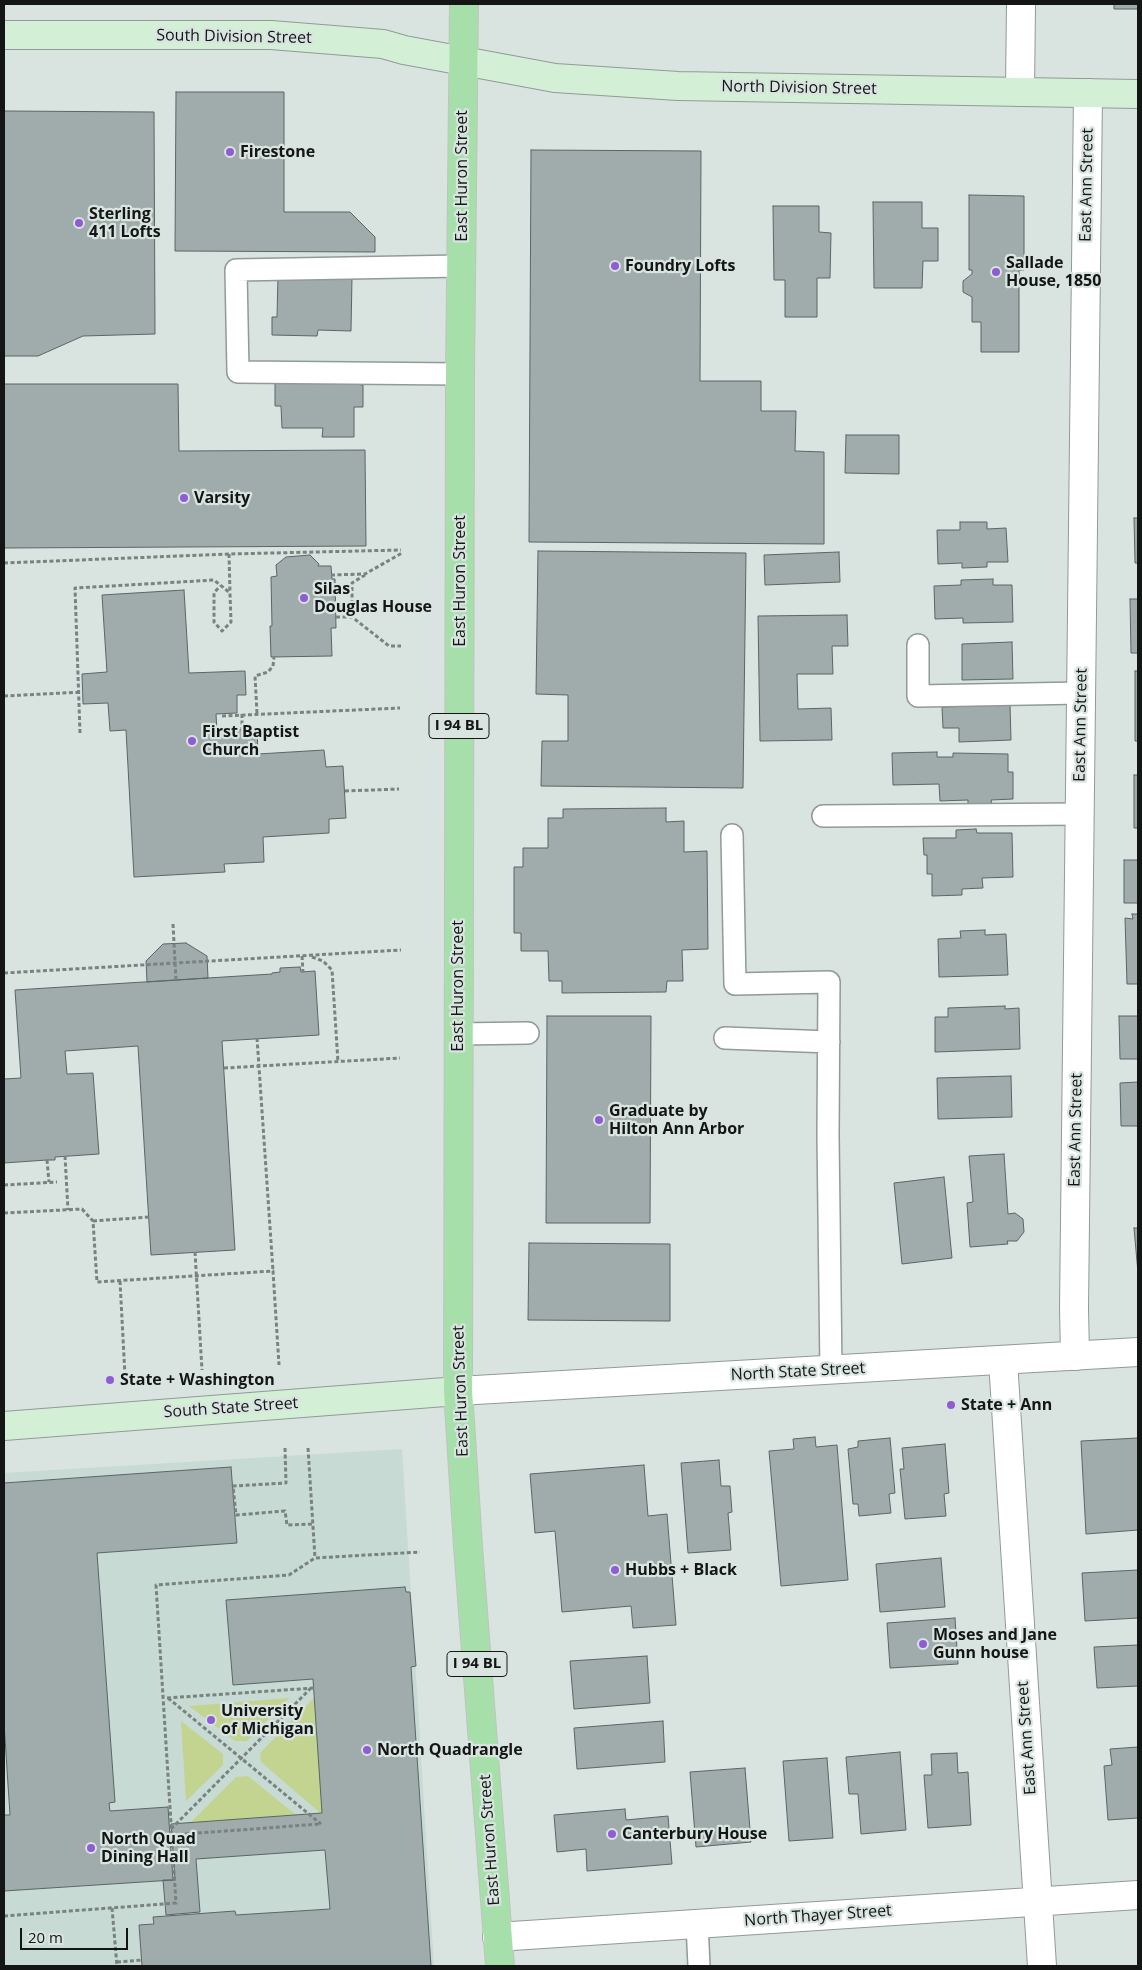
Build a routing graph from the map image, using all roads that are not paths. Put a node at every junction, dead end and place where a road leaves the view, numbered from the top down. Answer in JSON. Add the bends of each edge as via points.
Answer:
{"nodes":[{"id":1,"x":464,"y":4,"type":"edge"},
{"id":2,"x":1021,"y":4,"type":"edge"},
{"id":3,"x":4,"y":35,"type":"edge"},
{"id":4,"x":462,"y":60,"type":"junction"},
{"id":5,"x":1020,"y":92,"type":"junction"},
{"id":6,"x":1088,"y":93,"type":"junction"},
{"id":7,"x":1138,"y":94,"type":"edge"},
{"id":8,"x":461,"y":266,"type":"junction"},
{"id":9,"x":460,"y":374,"type":"junction"},
{"id":10,"x":918,"y":645,"type":"dead end"},
{"id":11,"x":1081,"y":693,"type":"junction"},
{"id":12,"x":1080,"y":814,"type":"junction"},
{"id":13,"x":824,"y":816,"type":"dead end"},
{"id":14,"x":732,"y":835,"type":"dead end"},
{"id":15,"x":458,"y":1034,"type":"junction"},
{"id":16,"x":528,"y":1034,"type":"dead end"},
{"id":17,"x":725,"y":1038,"type":"dead end"},
{"id":18,"x":829,"y":1042,"type":"junction"},
{"id":19,"x":1138,"y":1352,"type":"edge"},
{"id":20,"x":1075,"y":1356,"type":"junction"},
{"id":21,"x":1003,"y":1360,"type":"junction"},
{"id":22,"x":831,"y":1370,"type":"junction"},
{"id":23,"x":458,"y":1391,"type":"junction"},
{"id":24,"x":4,"y":1426,"type":"edge"},
{"id":25,"x":1138,"y":1895,"type":"edge"},
{"id":26,"x":1038,"y":1902,"type":"junction"},
{"id":27,"x":697,"y":1924,"type":"junction"},
{"id":28,"x":497,"y":1937,"type":"junction"},
{"id":29,"x":500,"y":1966,"type":"edge"},
{"id":30,"x":699,"y":1966,"type":"edge"},
{"id":31,"x":1042,"y":1966,"type":"edge"}],
"edges":[{"from":1,"to":4,"type":"main road","name":"East Huron Street","number":"I 94 BL"},
{"from":2,"to":5,"type":"street"},
{"from":3,"to":4,"type":"main road","name":"South Division Street","via":[[272,35],[382,44]]},
{"from":4,"to":5,"type":"main road","name":"North Division Street","via":[[555,78],[678,86]]},
{"from":4,"to":8,"type":"main road","name":"East Huron Street","number":"I 94 BL"},
{"from":5,"to":6,"type":"main road","name":"North Division Street"},
{"from":6,"to":7,"type":"main road","name":"North Division Street"},
{"from":6,"to":11,"type":"street","name":"East Ann Street"},
{"from":8,"to":9,"type":"main road","name":"East Huron Street","number":"I 94 BL"},
{"from":8,"to":9,"type":"lane","via":[[236,270],[238,372]]},
{"from":9,"to":15,"type":"main road","name":"East Huron Street","number":"I 94 BL"},
{"from":10,"to":11,"type":"lane","via":[[918,696]]},
{"from":11,"to":12,"type":"street","name":"East Ann Street"},
{"from":12,"to":13,"type":"lane"},
{"from":12,"to":20,"type":"street","name":"East Ann Street"},
{"from":14,"to":18,"type":"lane","via":[[735,984],[829,982]]},
{"from":15,"to":16,"type":"lane"},
{"from":15,"to":23,"type":"main road","name":"East Huron Street","number":"I 94 BL"},
{"from":17,"to":18,"type":"lane"},
{"from":18,"to":22,"type":"lane"},
{"from":19,"to":20,"type":"street","name":"North State Street"},
{"from":20,"to":21,"type":"street","name":"North State Street"},
{"from":21,"to":22,"type":"street","name":"North State Street"},
{"from":21,"to":26,"type":"street","name":"East Ann Street"},
{"from":22,"to":23,"type":"street","name":"North State Street"},
{"from":23,"to":24,"type":"main road","name":"South State Street"},
{"from":23,"to":28,"type":"main road","name":"East Huron Street","number":"I 94 BL"},
{"from":25,"to":26,"type":"street","name":"North Thayer Street"},
{"from":26,"to":27,"type":"street","name":"North Thayer Street"},
{"from":26,"to":31,"type":"street","name":"East Ann Street"},
{"from":27,"to":28,"type":"street","name":"North Thayer Street"},
{"from":27,"to":30,"type":"lane"},
{"from":28,"to":29,"type":"main road","name":"East Huron Street","number":"I 94 BL"}]}
